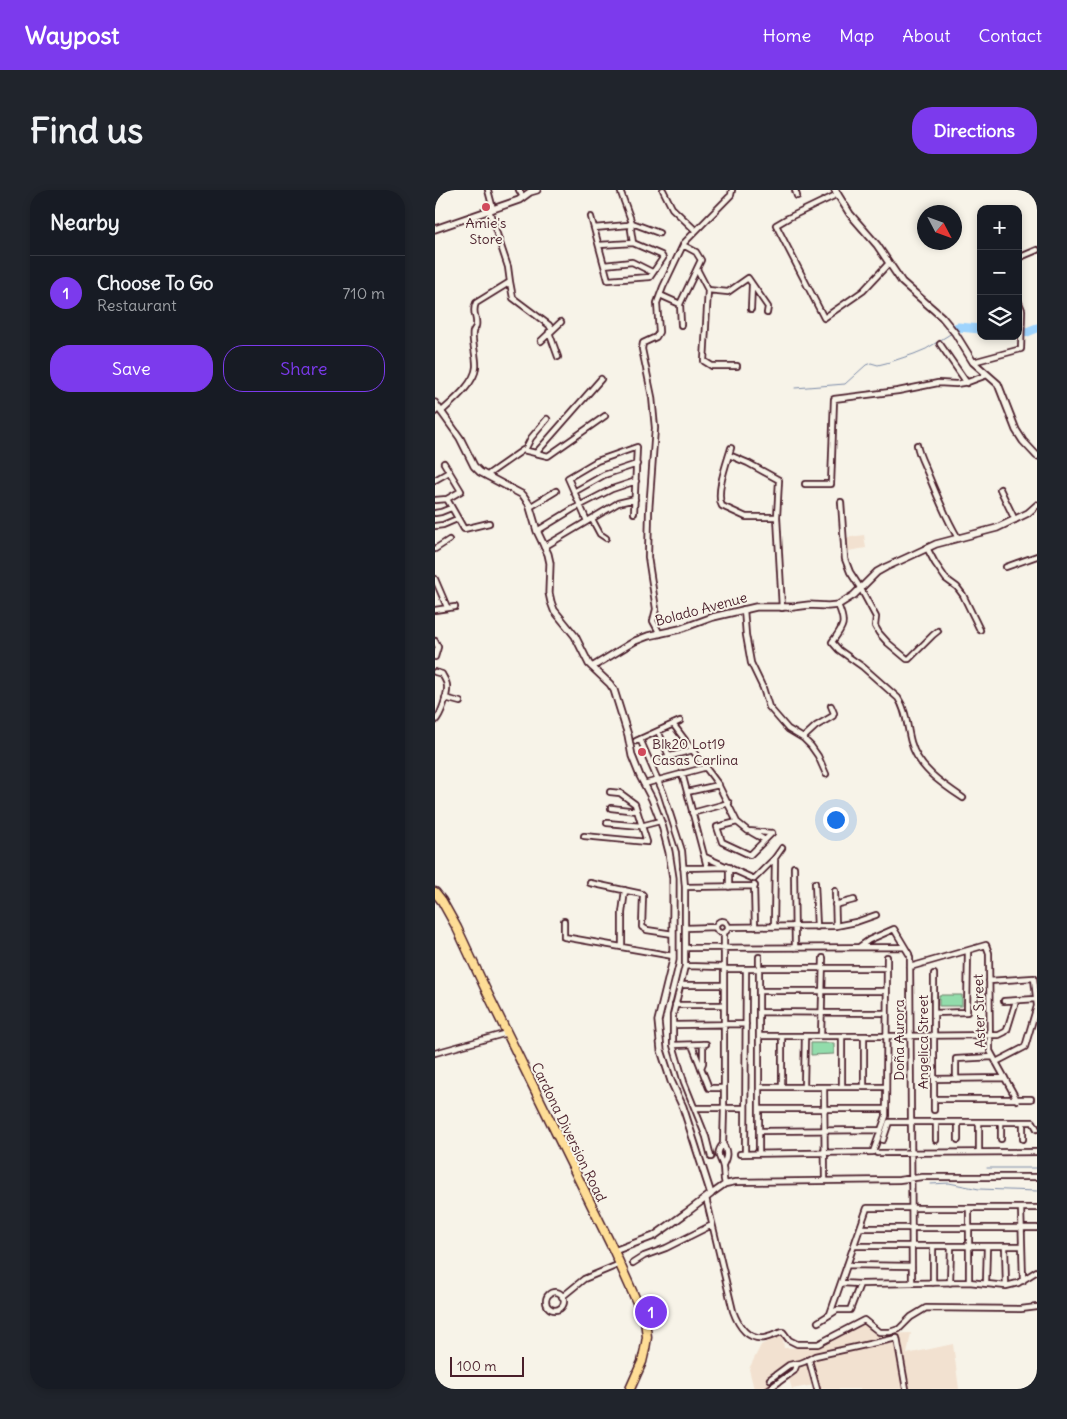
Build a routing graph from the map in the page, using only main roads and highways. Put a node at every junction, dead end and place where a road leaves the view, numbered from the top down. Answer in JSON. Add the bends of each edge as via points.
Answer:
{"nodes":[{"id":1,"x":435,"y":892,"type":"edge"},
{"id":2,"x":630,"y":1389,"type":"edge"}],
"edges":[{"from":1,"to":2,"type":"main road","name":"Cardona Diversion Road","via":[[457,928],[645,1320],[647,1337],[642,1362]]}]}
